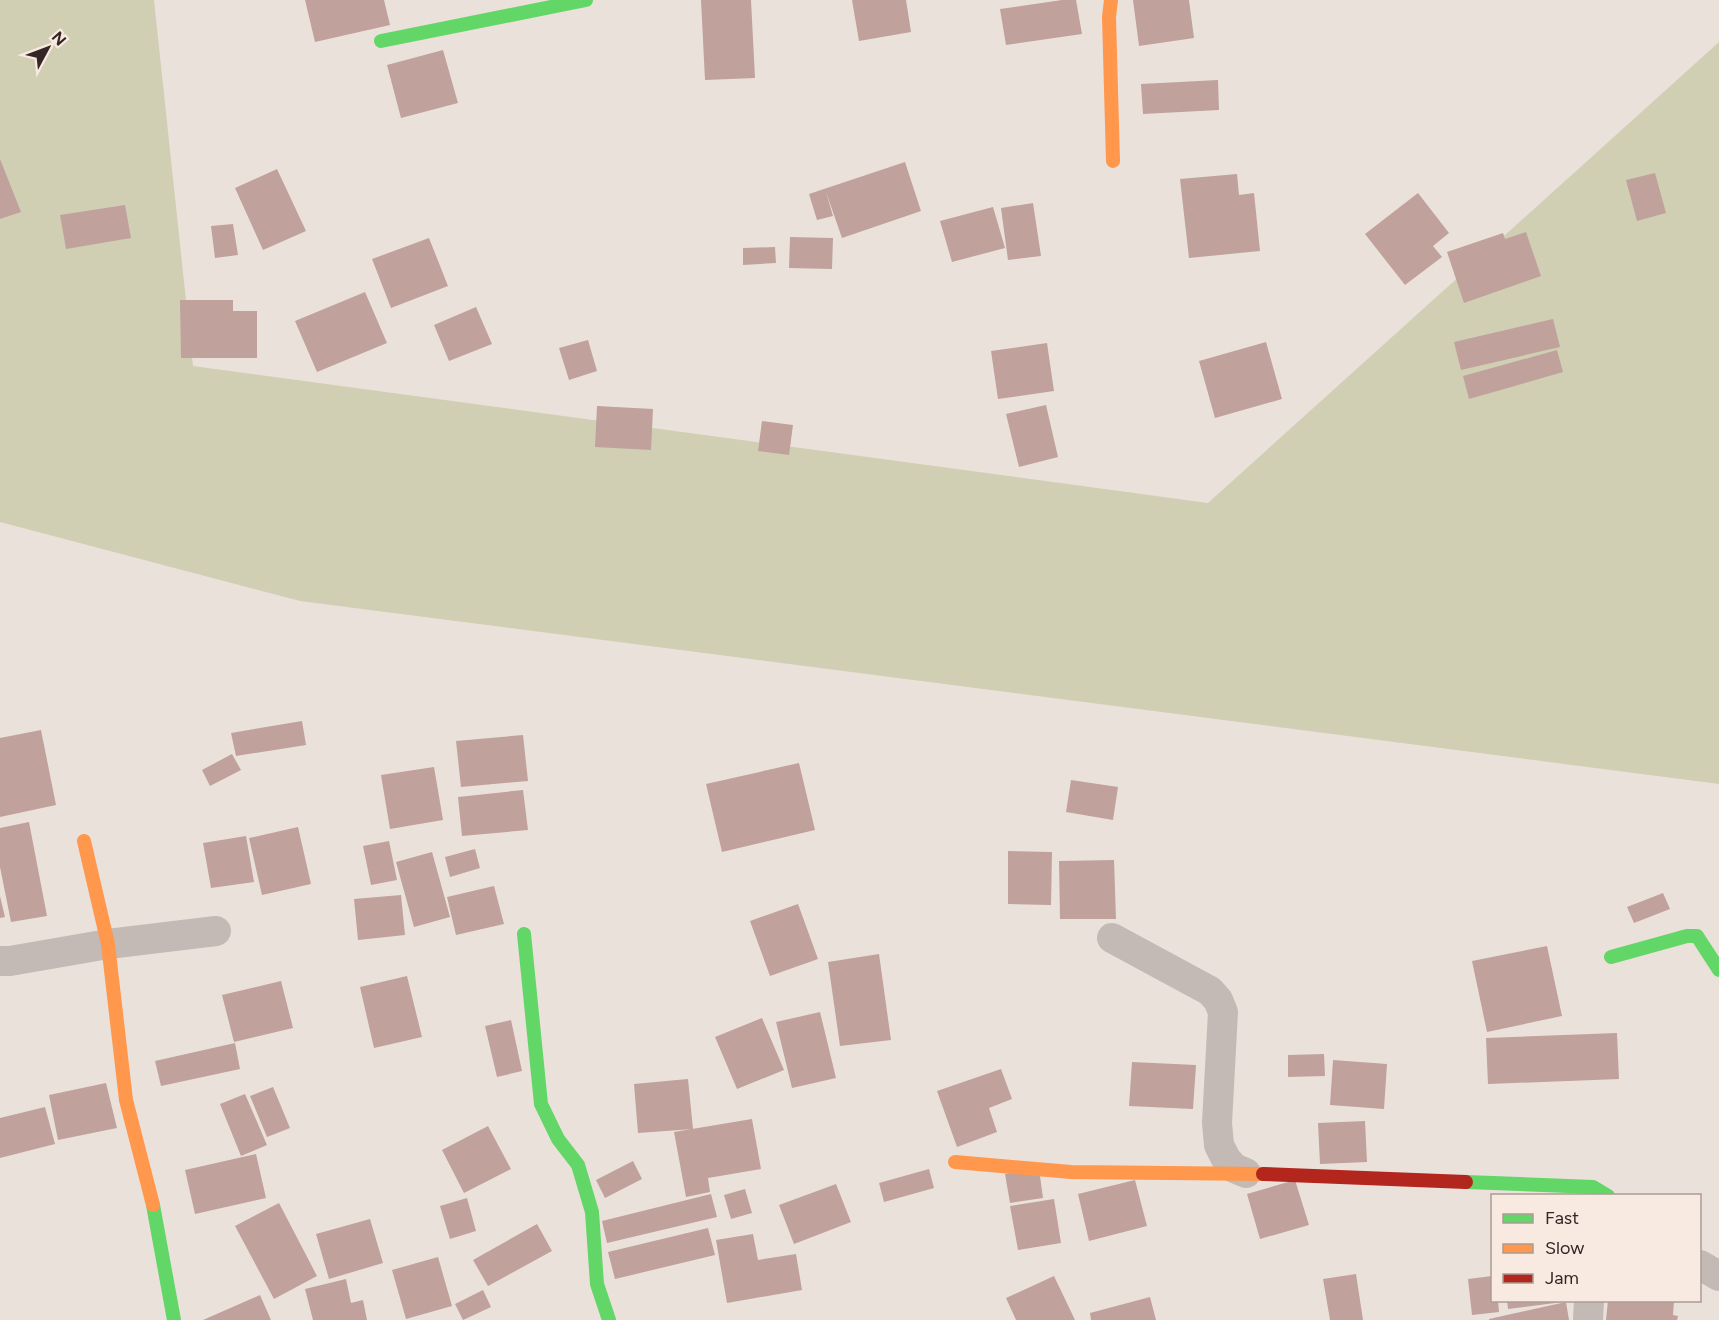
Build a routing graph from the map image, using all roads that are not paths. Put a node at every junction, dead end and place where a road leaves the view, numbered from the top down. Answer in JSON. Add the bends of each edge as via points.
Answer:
{"nodes":[{"id":1,"x":586,"y":0,"type":"edge"},
{"id":2,"x":1111,"y":0,"type":"edge"},
{"id":3,"x":381,"y":41,"type":"dead end"},
{"id":4,"x":1113,"y":161,"type":"dead end"},
{"id":5,"x":84,"y":841,"type":"dead end"},
{"id":6,"x":216,"y":931,"type":"dead end"},
{"id":7,"x":524,"y":934,"type":"dead end"},
{"id":8,"x":1112,"y":938,"type":"dead end"},
{"id":9,"x":108,"y":944,"type":"junction"},
{"id":10,"x":1611,"y":957,"type":"dead end"},
{"id":11,"x":0,"y":961,"type":"edge"},
{"id":12,"x":1719,"y":970,"type":"edge"},
{"id":13,"x":955,"y":1162,"type":"dead end"},
{"id":14,"x":1246,"y":1173,"type":"junction"},
{"id":15,"x":1605,"y":1194,"type":"edge"},
{"id":16,"x":1701,"y":1266,"type":"edge"},
{"id":17,"x":1719,"y":1276,"type":"edge"},
{"id":18,"x":1589,"y":1302,"type":"edge"},
{"id":19,"x":174,"y":1320,"type":"edge"},
{"id":20,"x":609,"y":1320,"type":"edge"},
{"id":21,"x":1588,"y":1320,"type":"edge"}],
"edges":[{"from":1,"to":3,"type":"street"},
{"from":2,"to":4,"type":"street"},
{"from":5,"to":9,"type":"street"},
{"from":6,"to":9,"type":"street"},
{"from":7,"to":20,"type":"street","via":[[541,1104],[558,1139],[578,1165],[592,1212],[597,1284]]},
{"from":8,"to":14,"type":"street","via":[[1210,991],[1218,1000],[1223,1012],[1219,1145],[1234,1168]]},
{"from":9,"to":11,"type":"street"},
{"from":9,"to":19,"type":"street","via":[[126,1100],[156,1217]]},
{"from":10,"to":12,"type":"street","via":[[1697,936]]},
{"from":13,"to":14,"type":"street","via":[[1071,1172]]},
{"from":14,"to":15,"type":"street","via":[[1593,1187]]},
{"from":16,"to":17,"type":"street"},
{"from":18,"to":21,"type":"street"}]}
